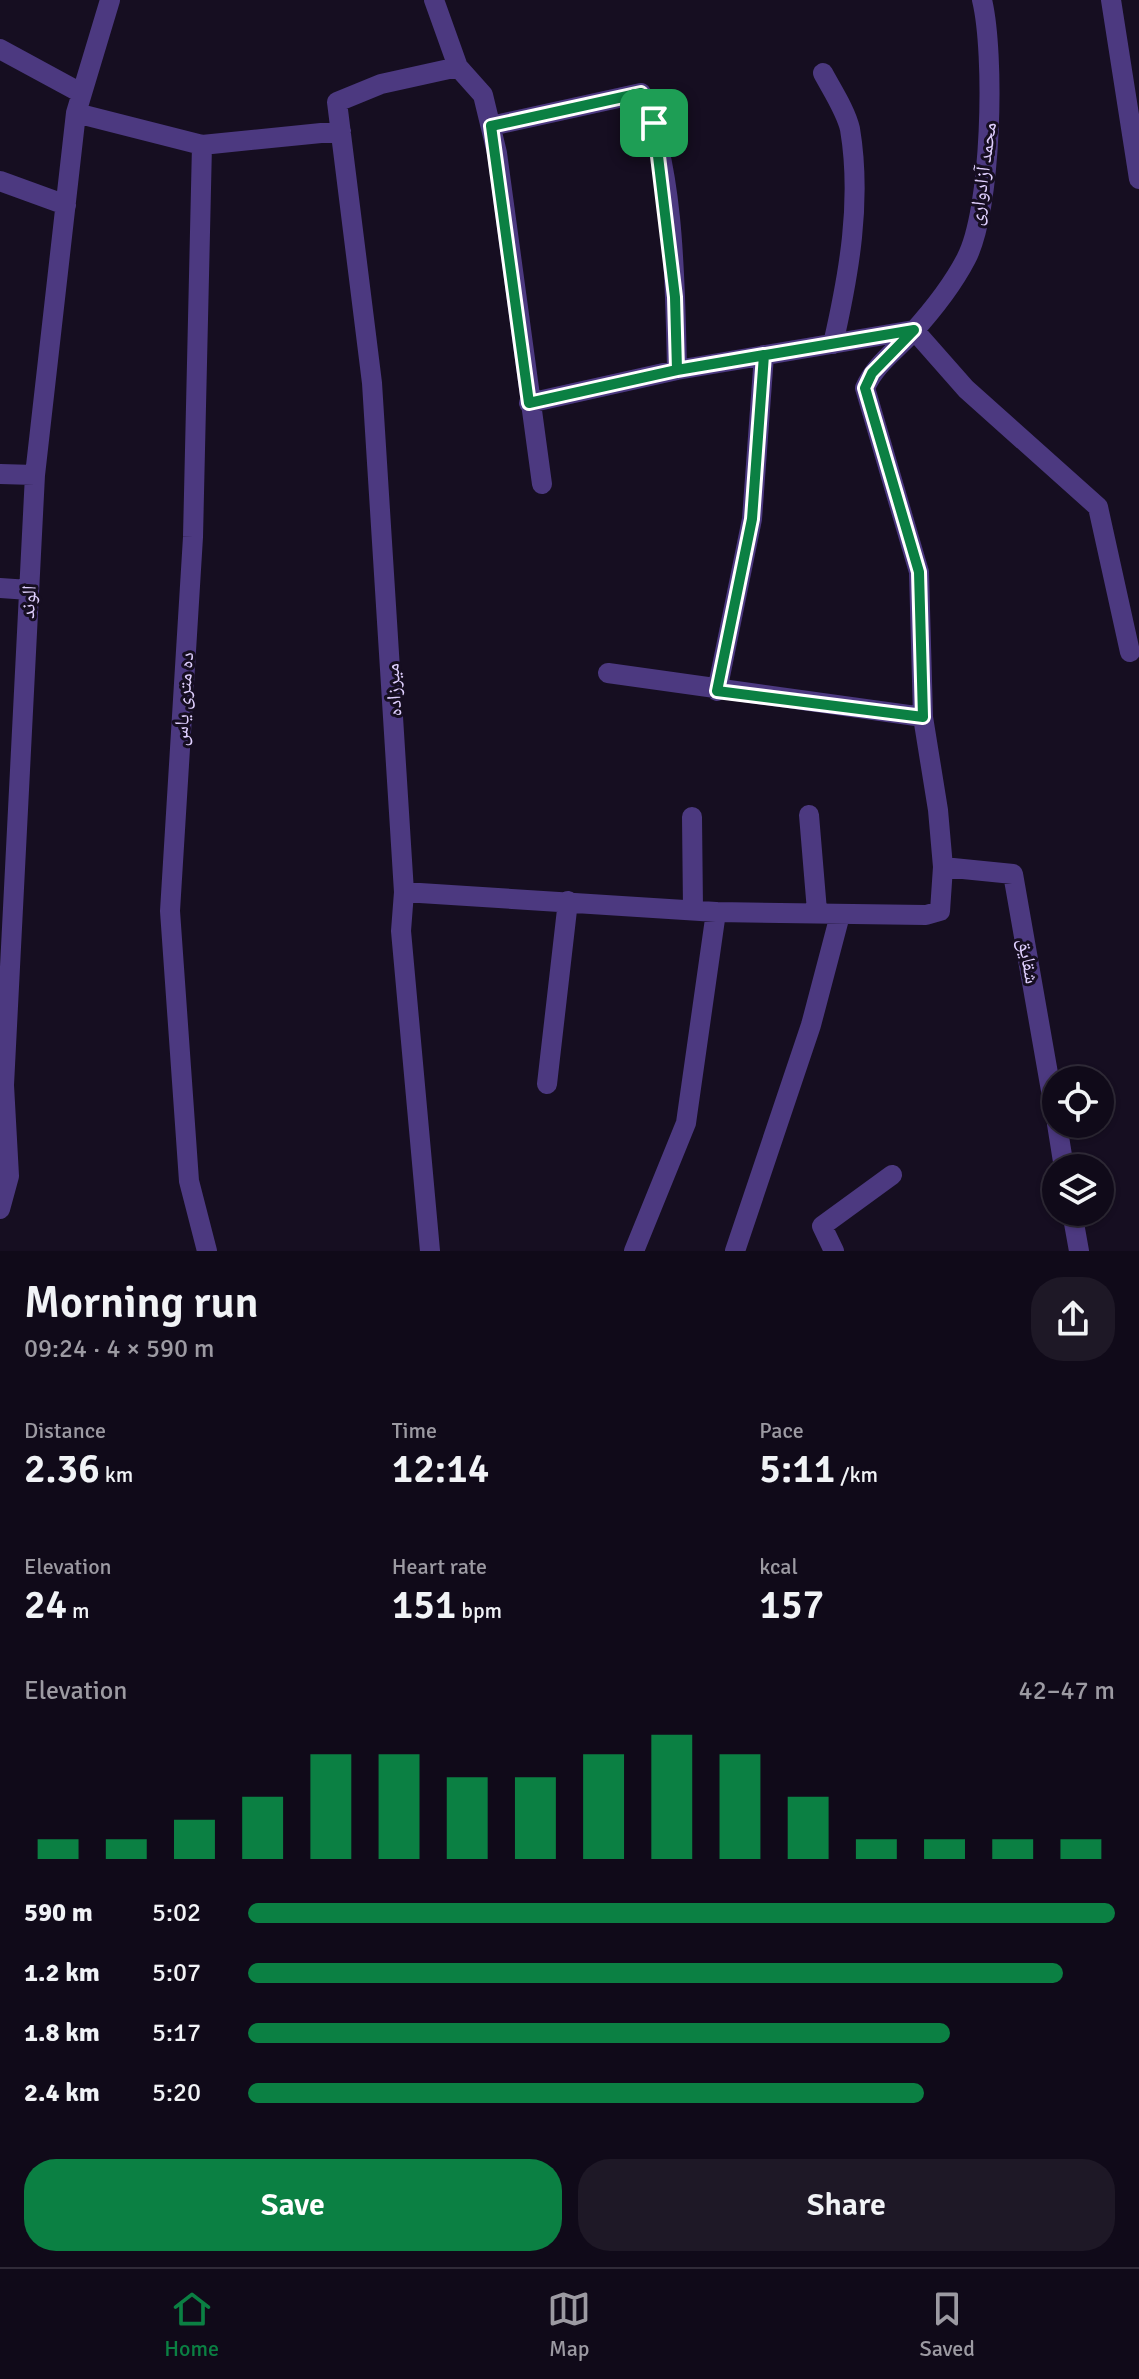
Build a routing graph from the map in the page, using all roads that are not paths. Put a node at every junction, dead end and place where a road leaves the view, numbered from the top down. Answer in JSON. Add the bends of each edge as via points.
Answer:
{"nodes":[{"id":1,"x":110,"y":0,"type":"edge"},
{"id":2,"x":434,"y":0,"type":"edge"},
{"id":3,"x":982,"y":0,"type":"edge"},
{"id":4,"x":1111,"y":0,"type":"edge"},
{"id":5,"x":0,"y":49,"type":"edge"},
{"id":6,"x":458,"y":67,"type":"junction"},
{"id":7,"x":823,"y":73,"type":"dead end"},
{"id":8,"x":78,"y":103,"type":"junction"},
{"id":9,"x":491,"y":126,"type":"junction"},
{"id":10,"x":341,"y":131,"type":"junction"},
{"id":11,"x":202,"y":145,"type":"junction"},
{"id":12,"x":1139,"y":179,"type":"edge"},
{"id":13,"x":0,"y":181,"type":"edge"},
{"id":14,"x":66,"y":205,"type":"junction"},
{"id":15,"x":914,"y":330,"type":"junction"},
{"id":16,"x":833,"y":344,"type":"junction"},
{"id":17,"x":764,"y":355,"type":"junction"},
{"id":18,"x":677,"y":370,"type":"junction"},
{"id":19,"x":529,"y":403,"type":"junction"},
{"id":20,"x":0,"y":474,"type":"edge"},
{"id":21,"x":35,"y":475,"type":"junction"},
{"id":22,"x":542,"y":484,"type":"dead end"},
{"id":23,"x":0,"y":588,"type":"edge"},
{"id":24,"x":29,"y":590,"type":"junction"},
{"id":25,"x":1130,"y":652,"type":"dead end"},
{"id":26,"x":608,"y":673,"type":"dead end"},
{"id":27,"x":717,"y":691,"type":"junction"},
{"id":28,"x":923,"y":717,"type":"junction"},
{"id":29,"x":809,"y":815,"type":"dead end"},
{"id":30,"x":692,"y":817,"type":"dead end"},
{"id":31,"x":943,"y":867,"type":"junction"},
{"id":32,"x":404,"y":892,"type":"junction"},
{"id":33,"x":568,"y":901,"type":"junction"},
{"id":34,"x":693,"y":909,"type":"junction"},
{"id":35,"x":817,"y":911,"type":"junction"},
{"id":36,"x":716,"y":912,"type":"junction"},
{"id":37,"x":840,"y":915,"type":"junction"},
{"id":38,"x":1046,"y":1066,"type":"edge"},
{"id":39,"x":547,"y":1084,"type":"dead end"},
{"id":40,"x":892,"y":1175,"type":"dead end"},
{"id":41,"x":0,"y":1209,"type":"edge"},
{"id":42,"x":1075,"y":1226,"type":"edge"},
{"id":43,"x":207,"y":1251,"type":"edge"},
{"id":44,"x":430,"y":1251,"type":"edge"},
{"id":45,"x":634,"y":1251,"type":"edge"},
{"id":46,"x":735,"y":1251,"type":"edge"},
{"id":47,"x":834,"y":1251,"type":"edge"},
{"id":48,"x":1079,"y":1251,"type":"edge"}],
"edges":[{"from":1,"to":8,"type":"street","name":"الوند"},
{"from":2,"to":6,"type":"street"},
{"from":3,"to":15,"type":"street","name":"محمد آزادواری","via":[[988,23],[990,114],[977,225],[967,258]]},
{"from":4,"to":12,"type":"street"},
{"from":5,"to":8,"type":"street"},
{"from":6,"to":9,"type":"street","via":[[483,95]]},
{"from":6,"to":10,"type":"street","name":"میرزاده","via":[[381,84],[337,102]]},
{"from":7,"to":16,"type":"street","via":[[849,126],[854,196],[849,273]]},
{"from":8,"to":11,"type":"street"},
{"from":8,"to":14,"type":"street","name":"الوند"},
{"from":9,"to":18,"type":"street","via":[[641,93],[654,123],[667,212]]},
{"from":9,"to":19,"type":"street"},
{"from":10,"to":11,"type":"street"},
{"from":10,"to":32,"type":"street","name":"میرزاده","via":[[372,383]]},
{"from":11,"to":43,"type":"street","name":"ده متری یاس","via":[[193,537],[170,911],[189,1181]]},
{"from":13,"to":14,"type":"street"},
{"from":14,"to":21,"type":"street","name":"الوند"},
{"from":15,"to":16,"type":"street"},
{"from":15,"to":25,"type":"street","via":[[966,389],[1098,507]]},
{"from":15,"to":28,"type":"street","name":"محمد آزادواری","via":[[872,373],[865,388],[919,572]]},
{"from":16,"to":17,"type":"street"},
{"from":17,"to":18,"type":"street"},
{"from":17,"to":27,"type":"street","via":[[752,519]]},
{"from":18,"to":19,"type":"street"},
{"from":19,"to":22,"type":"street"},
{"from":20,"to":21,"type":"street"},
{"from":21,"to":24,"type":"street","name":"الوند"},
{"from":23,"to":24,"type":"street"},
{"from":24,"to":41,"type":"street","name":"الوند","via":[[4,1085],[9,1176]]},
{"from":26,"to":27,"type":"street"},
{"from":27,"to":28,"type":"street"},
{"from":28,"to":31,"type":"street"},
{"from":29,"to":35,"type":"street"},
{"from":30,"to":34,"type":"street"},
{"from":31,"to":37,"type":"street","via":[[940,911]]},
{"from":31,"to":38,"type":"street","name":"شقایق","via":[[1013,874]]},
{"from":32,"to":33,"type":"street"},
{"from":32,"to":44,"type":"street","name":"میرزاده","via":[[401,931]]},
{"from":33,"to":34,"type":"street"},
{"from":33,"to":39,"type":"street"},
{"from":34,"to":36,"type":"street"},
{"from":35,"to":36,"type":"street"},
{"from":35,"to":37,"type":"street"},
{"from":36,"to":45,"type":"street","via":[[686,1123]]},
{"from":37,"to":46,"type":"street","via":[[811,1025]]},
{"from":40,"to":47,"type":"street","via":[[822,1226]]},
{"from":42,"to":48,"type":"street"}]}
